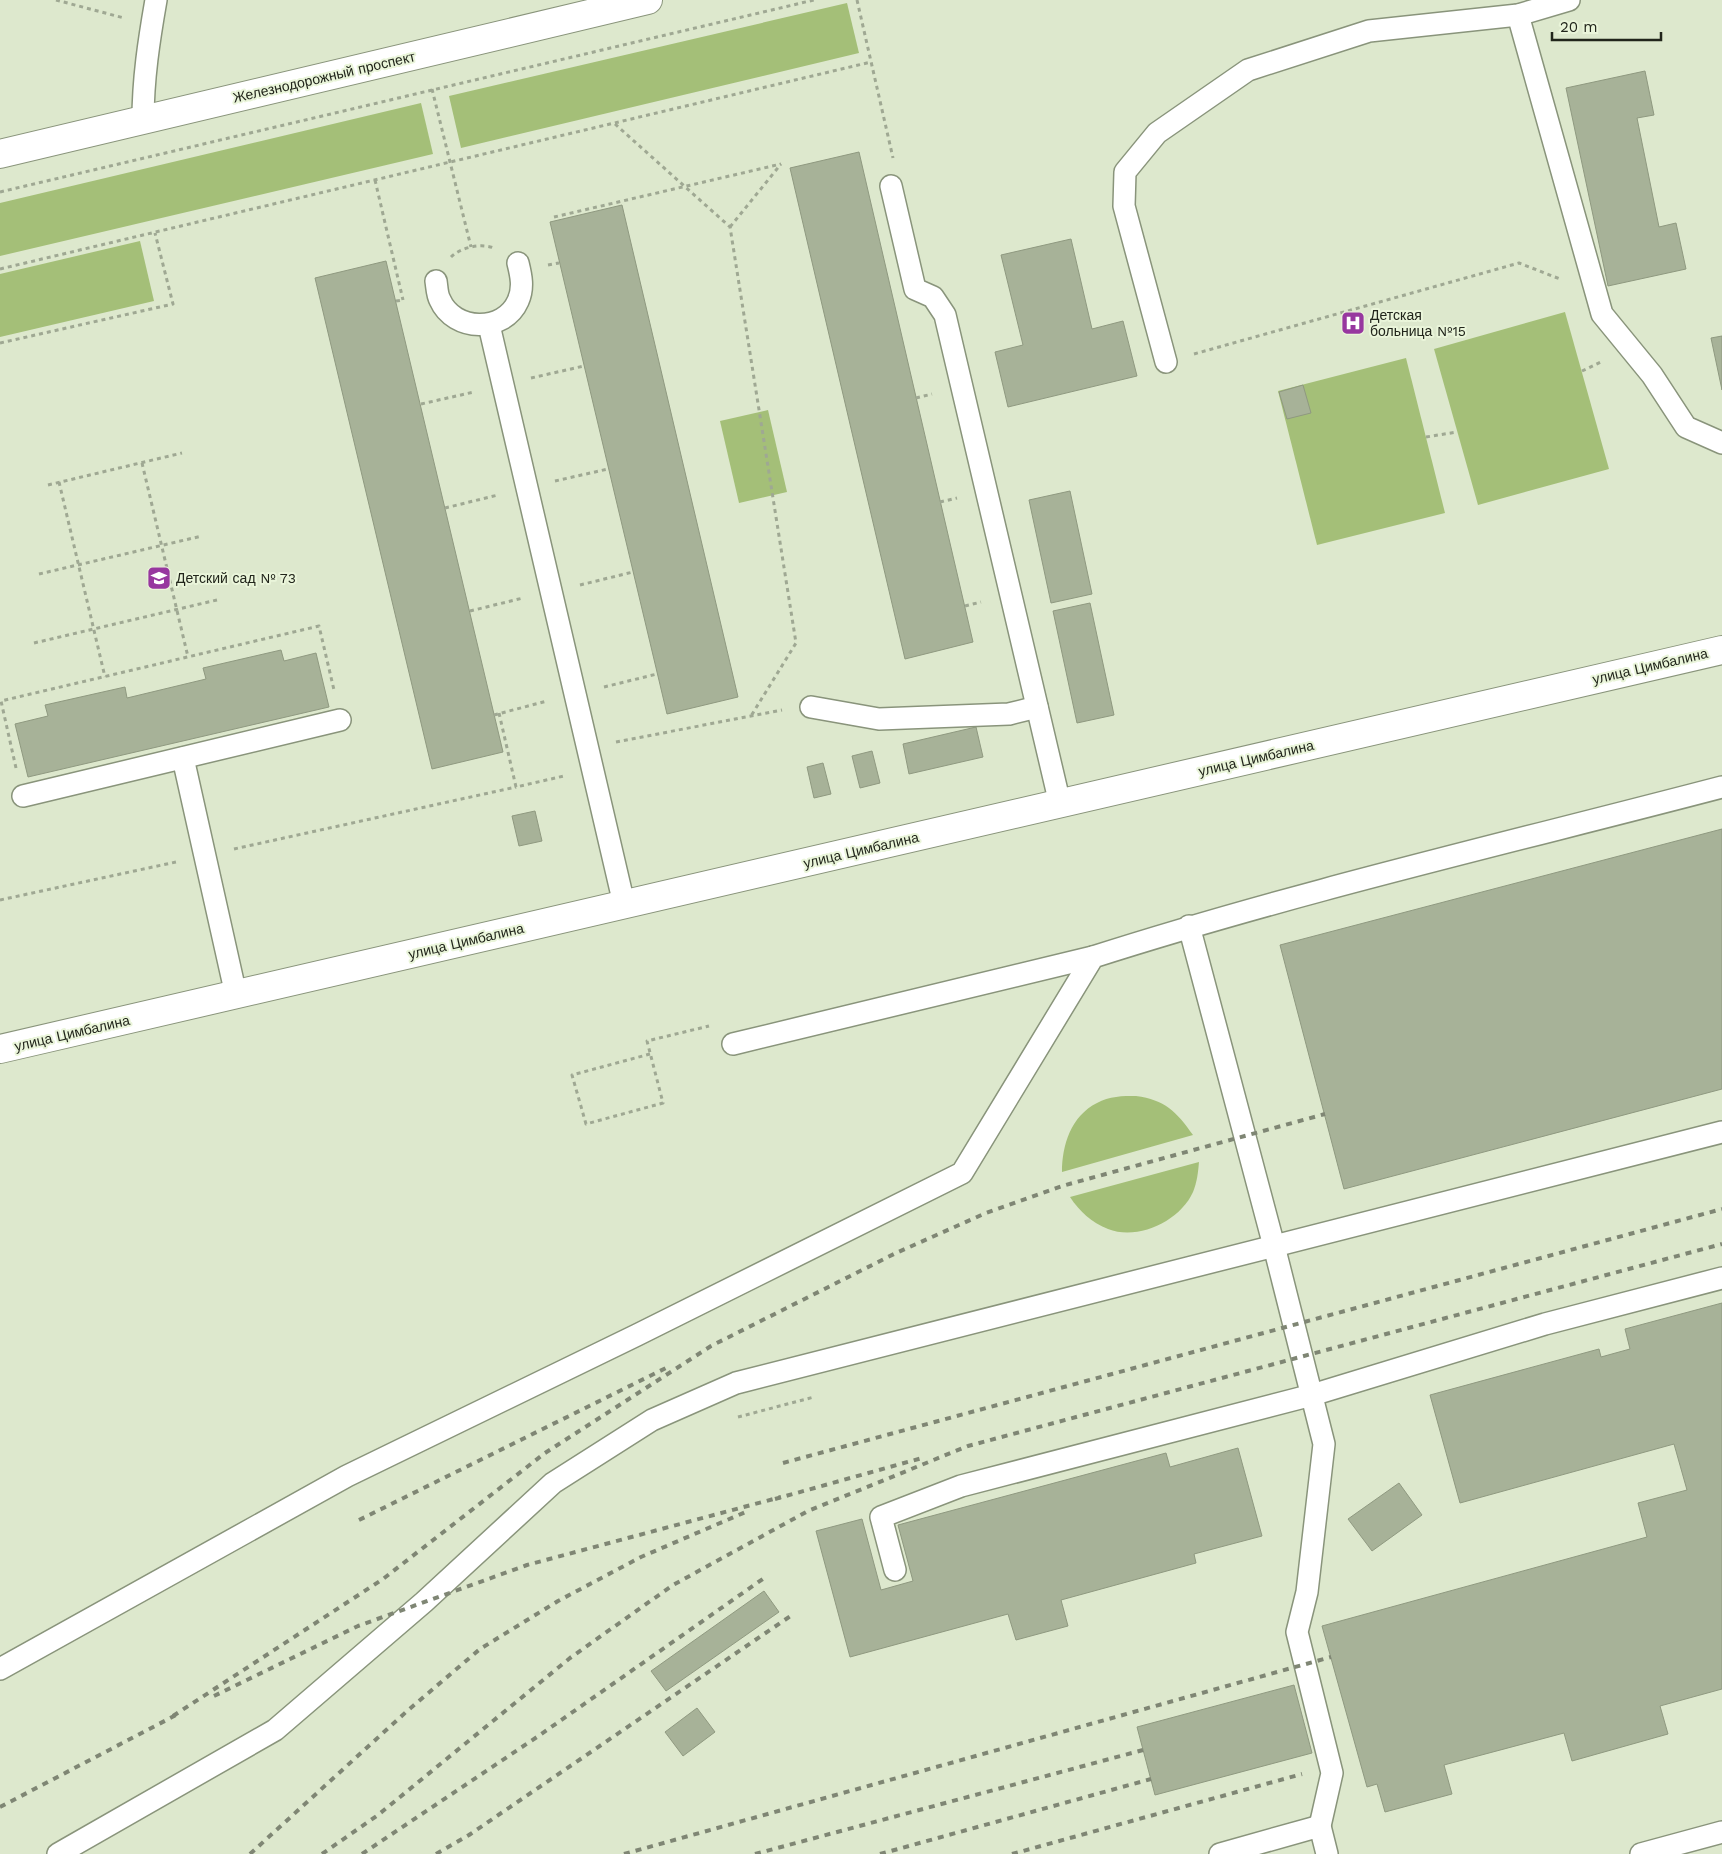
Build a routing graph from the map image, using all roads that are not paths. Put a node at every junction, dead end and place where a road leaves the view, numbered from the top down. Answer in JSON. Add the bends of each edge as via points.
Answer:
{"nodes":[{"id":1,"x":156,"y":0,"type":"edge"},
{"id":2,"x":648,"y":0,"type":"edge"},
{"id":3,"x":1569,"y":0,"type":"edge"},
{"id":4,"x":1518,"y":16,"type":"junction"},
{"id":5,"x":144,"y":120,"type":"junction"},
{"id":6,"x":0,"y":154,"type":"edge"},
{"id":7,"x":891,"y":186,"type":"road end"},
{"id":8,"x":518,"y":262,"type":"road end"},
{"id":9,"x":436,"y":281,"type":"road end"},
{"id":10,"x":489,"y":325,"type":"junction"},
{"id":11,"x":1166,"y":362,"type":"road end"},
{"id":12,"x":1722,"y":443,"type":"edge"},
{"id":13,"x":1722,"y":650,"type":"edge"},
{"id":14,"x":811,"y":707,"type":"dead end"},
{"id":15,"x":1037,"y":707,"type":"junction"},
{"id":16,"x":340,"y":720,"type":"road end"},
{"id":17,"x":183,"y":758,"type":"junction"},
{"id":18,"x":1722,"y":788,"type":"edge"},
{"id":19,"x":23,"y":796,"type":"road end"},
{"id":20,"x":1060,"y":804,"type":"junction"},
{"id":21,"x":624,"y":904,"type":"junction"},
{"id":22,"x":1188,"y":926,"type":"junction"},
{"id":23,"x":1093,"y":957,"type":"junction"},
{"id":24,"x":236,"y":994,"type":"junction"},
{"id":25,"x":734,"y":1044,"type":"dead end"},
{"id":26,"x":0,"y":1050,"type":"edge"},
{"id":27,"x":1722,"y":1132,"type":"edge"},
{"id":28,"x":1274,"y":1246,"type":"junction"},
{"id":29,"x":1722,"y":1278,"type":"edge"},
{"id":30,"x":1312,"y":1395,"type":"junction"},
{"id":31,"x":895,"y":1570,"type":"dead end"},
{"id":32,"x":0,"y":1669,"type":"edge"},
{"id":33,"x":1320,"y":1826,"type":"junction"},
{"id":34,"x":1722,"y":1832,"type":"edge"},
{"id":35,"x":58,"y":1854,"type":"edge"},
{"id":36,"x":1220,"y":1854,"type":"edge"},
{"id":37,"x":1327,"y":1854,"type":"edge"},
{"id":38,"x":1641,"y":1854,"type":"edge"}],
"edges":[{"from":1,"to":5,"type":"lane","via":[[143,88]]},
{"from":2,"to":5,"type":"street","name":"Железнодорожный проспект"},
{"from":3,"to":4,"type":"lane"},
{"from":4,"to":11,"type":"lane","via":[[1369,31],[1248,70],[1157,133],[1125,172],[1124,206]]},
{"from":4,"to":12,"type":"lane","via":[[1602,314],[1652,375],[1686,427]]},
{"from":5,"to":6,"type":"street","name":"Железнодорожный проспект"},
{"from":7,"to":15,"type":"lane","via":[[915,289],[933,297],[945,316]]},
{"from":8,"to":10,"type":"lane","via":[[522,281],[518,301],[506,316]]},
{"from":9,"to":10,"type":"lane","via":[[440,301],[452,316],[469,325]]},
{"from":10,"to":21,"type":"lane"},
{"from":13,"to":20,"type":"street","name":"улица Цимбалина"},
{"from":14,"to":15,"type":"lane","via":[[879,720],[1009,714]]},
{"from":15,"to":20,"type":"lane"},
{"from":16,"to":17,"type":"lane"},
{"from":17,"to":19,"type":"lane"},
{"from":17,"to":24,"type":"lane"},
{"from":18,"to":22,"type":"lane"},
{"from":20,"to":21,"type":"street","name":"улица Цимбалина"},
{"from":21,"to":24,"type":"street","name":"улица Цимбалина"},
{"from":22,"to":23,"type":"lane"},
{"from":22,"to":28,"type":"lane"},
{"from":23,"to":25,"type":"lane"},
{"from":23,"to":32,"type":"lane","via":[[962,1173],[347,1476]]},
{"from":24,"to":26,"type":"street","name":"улица Цимбалина"},
{"from":27,"to":28,"type":"lane"},
{"from":28,"to":30,"type":"lane"},
{"from":28,"to":35,"type":"lane","via":[[736,1383],[652,1420],[553,1482],[424,1602],[275,1730]]},
{"from":29,"to":30,"type":"lane","via":[[1545,1324]]},
{"from":30,"to":31,"type":"lane","via":[[961,1486],[880,1517]]},
{"from":30,"to":33,"type":"lane","via":[[1324,1444],[1307,1592],[1297,1632],[1332,1773]]},
{"from":33,"to":36,"type":"lane"},
{"from":33,"to":37,"type":"lane"},
{"from":34,"to":38,"type":"lane"}]}
